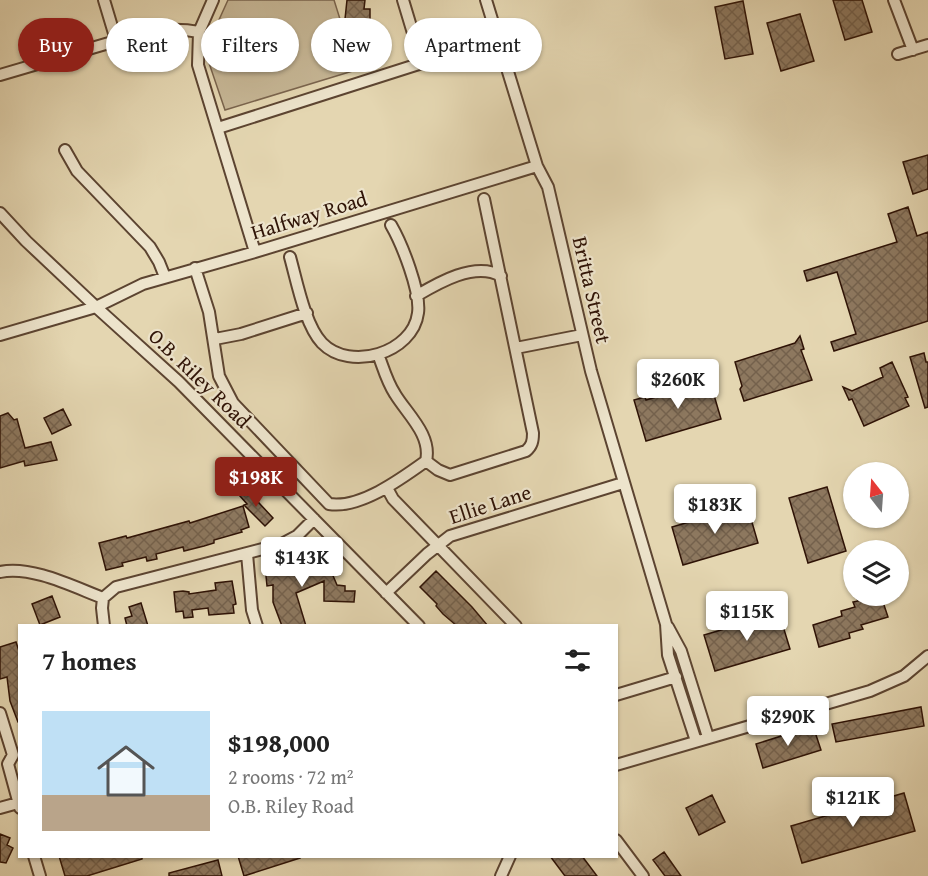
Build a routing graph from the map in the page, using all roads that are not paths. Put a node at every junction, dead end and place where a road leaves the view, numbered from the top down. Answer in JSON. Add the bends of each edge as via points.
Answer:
{"nodes":[{"id":1,"x":104,"y":0,"type":"edge"},
{"id":2,"x":213,"y":0,"type":"edge"},
{"id":3,"x":403,"y":0,"type":"edge"},
{"id":4,"x":486,"y":0,"type":"edge"},
{"id":5,"x":894,"y":0,"type":"edge"},
{"id":6,"x":109,"y":18,"type":"edge"},
{"id":7,"x":189,"y":30,"type":"edge"},
{"id":8,"x":199,"y":32,"type":"junction"},
{"id":9,"x":106,"y":43,"type":"edge"},
{"id":10,"x":928,"y":45,"type":"edge"},
{"id":11,"x":912,"y":50,"type":"junction"},
{"id":12,"x":898,"y":54,"type":"dead end"},
{"id":13,"x":0,"y":75,"type":"edge"},
{"id":14,"x":218,"y":128,"type":"junction"},
{"id":15,"x":65,"y":150,"type":"dead end"},
{"id":16,"x":537,"y":165,"type":"junction"},
{"id":17,"x":484,"y":199,"type":"dead end"},
{"id":18,"x":0,"y":213,"type":"edge"},
{"id":19,"x":391,"y":225,"type":"dead end"},
{"id":20,"x":255,"y":252,"type":"junction"},
{"id":21,"x":290,"y":258,"type":"dead end"},
{"id":22,"x":195,"y":268,"type":"junction"},
{"id":23,"x":501,"y":276,"type":"junction"},
{"id":24,"x":165,"y":277,"type":"junction"},
{"id":25,"x":416,"y":296,"type":"junction"},
{"id":26,"x":96,"y":307,"type":"junction"},
{"id":27,"x":307,"y":313,"type":"junction"},
{"id":28,"x":0,"y":335,"type":"edge"},
{"id":29,"x":582,"y":335,"type":"junction"},
{"id":30,"x":215,"y":339,"type":"junction"},
{"id":31,"x":516,"y":348,"type":"junction"},
{"id":32,"x":378,"y":354,"type":"junction"},
{"id":33,"x":426,"y":461,"type":"junction"},
{"id":34,"x":623,"y":483,"type":"junction"},
{"id":35,"x":387,"y":488,"type":"junction"},
{"id":36,"x":314,"y":519,"type":"junction"},
{"id":37,"x":438,"y":545,"type":"junction"},
{"id":38,"x":247,"y":554,"type":"junction"},
{"id":39,"x":0,"y":572,"type":"edge"},
{"id":40,"x":387,"y":593,"type":"junction"},
{"id":41,"x":103,"y":598,"type":"junction"},
{"id":42,"x":104,"y":624,"type":"edge"},
{"id":43,"x":256,"y":624,"type":"edge"},
{"id":44,"x":416,"y":624,"type":"edge"},
{"id":45,"x":514,"y":624,"type":"edge"},
{"id":46,"x":666,"y":624,"type":"junction"},
{"id":47,"x":928,"y":656,"type":"edge"},
{"id":48,"x":676,"y":677,"type":"junction"},
{"id":49,"x":618,"y":694,"type":"edge"},
{"id":50,"x":0,"y":713,"type":"edge"},
{"id":51,"x":708,"y":737,"type":"junction"},
{"id":52,"x":696,"y":741,"type":"junction"},
{"id":53,"x":16,"y":754,"type":"edge"},
{"id":54,"x":618,"y":764,"type":"edge"},
{"id":55,"x":18,"y":802,"type":"edge"},
{"id":56,"x":18,"y":806,"type":"edge"},
{"id":57,"x":0,"y":808,"type":"edge"},
{"id":58,"x":618,"y":843,"type":"edge"},
{"id":59,"x":35,"y":858,"type":"edge"},
{"id":60,"x":509,"y":858,"type":"edge"},
{"id":61,"x":40,"y":876,"type":"edge"},
{"id":62,"x":501,"y":876,"type":"edge"},
{"id":63,"x":643,"y":876,"type":"edge"}],
"edges":[{"from":1,"to":6,"type":"street"},
{"from":2,"to":8,"type":"street"},
{"from":3,"to":14,"type":"street","via":[[422,63]]},
{"from":4,"to":16,"type":"street","name":"Britta Street"},
{"from":5,"to":11,"type":"street"},
{"from":7,"to":8,"type":"street"},
{"from":8,"to":14,"type":"street","via":[[198,65]]},
{"from":9,"to":13,"type":"street"},
{"from":10,"to":11,"type":"street"},
{"from":11,"to":12,"type":"street"},
{"from":14,"to":20,"type":"street"},
{"from":15,"to":24,"type":"street","via":[[77,171],[150,247]]},
{"from":16,"to":20,"type":"street","name":"Halfway Road"},
{"from":16,"to":29,"type":"street","name":"Britta Street","via":[[548,187]]},
{"from":17,"to":23,"type":"street"},
{"from":18,"to":26,"type":"street","name":"O.B. Riley Road"},
{"from":19,"to":25,"type":"street"},
{"from":20,"to":22,"type":"street","name":"Halfway Road"},
{"from":21,"to":27,"type":"street"},
{"from":22,"to":24,"type":"street","name":"Halfway Road"},
{"from":22,"to":30,"type":"street"},
{"from":23,"to":25,"type":"street","via":[[494,272],[460,275]]},
{"from":23,"to":31,"type":"street"},
{"from":24,"to":26,"type":"street","name":"Halfway Road","via":[[124,291]]},
{"from":25,"to":32,"type":"street","via":[[419,311],[411,331],[398,344]]},
{"from":26,"to":28,"type":"street","name":"Halfway Road"},
{"from":26,"to":36,"type":"street","name":"O.B. Riley Road","via":[[179,382]]},
{"from":27,"to":30,"type":"street"},
{"from":27,"to":32,"type":"street","via":[[323,344],[334,352],[364,358]]},
{"from":29,"to":31,"type":"street"},
{"from":29,"to":34,"type":"street","name":"Britta Street"},
{"from":30,"to":35,"type":"street","via":[[219,376],[233,403],[329,504],[341,506]]},
{"from":31,"to":33,"type":"street","via":[[533,433],[531,447],[450,475]]},
{"from":32,"to":33,"type":"street","via":[[394,393],[427,447]]},
{"from":33,"to":35,"type":"street"},
{"from":34,"to":37,"type":"street","name":"Ellie Lane","via":[[450,536]]},
{"from":34,"to":46,"type":"street","name":"Britta Street"},
{"from":35,"to":37,"type":"street","via":[[393,500]]},
{"from":36,"to":38,"type":"street","via":[[282,544]]},
{"from":36,"to":40,"type":"street","name":"O.B. Riley Road"},
{"from":37,"to":40,"type":"street","name":"Ellie Lane"},
{"from":37,"to":45,"type":"street"},
{"from":38,"to":41,"type":"street","via":[[116,587]]},
{"from":38,"to":43,"type":"street"},
{"from":39,"to":41,"type":"street","via":[[46,576]]},
{"from":40,"to":44,"type":"street","name":"O.B. Riley Road"},
{"from":41,"to":42,"type":"street"},
{"from":46,"to":48,"type":"street","name":"Britta Street","via":[[668,655]]},
{"from":46,"to":51,"type":"street","name":"Britta Street","via":[[681,651]]},
{"from":47,"to":51,"type":"street","via":[[904,676],[870,691]]},
{"from":48,"to":49,"type":"street"},
{"from":48,"to":52,"type":"street","name":"Britta Street"},
{"from":50,"to":53,"type":"street"},
{"from":51,"to":52,"type":"street"},
{"from":52,"to":54,"type":"street"},
{"from":53,"to":55,"type":"street","via":[[8,764]]},
{"from":56,"to":57,"type":"street"},
{"from":58,"to":63,"type":"street"},
{"from":59,"to":61,"type":"street"},
{"from":60,"to":62,"type":"street"}]}
